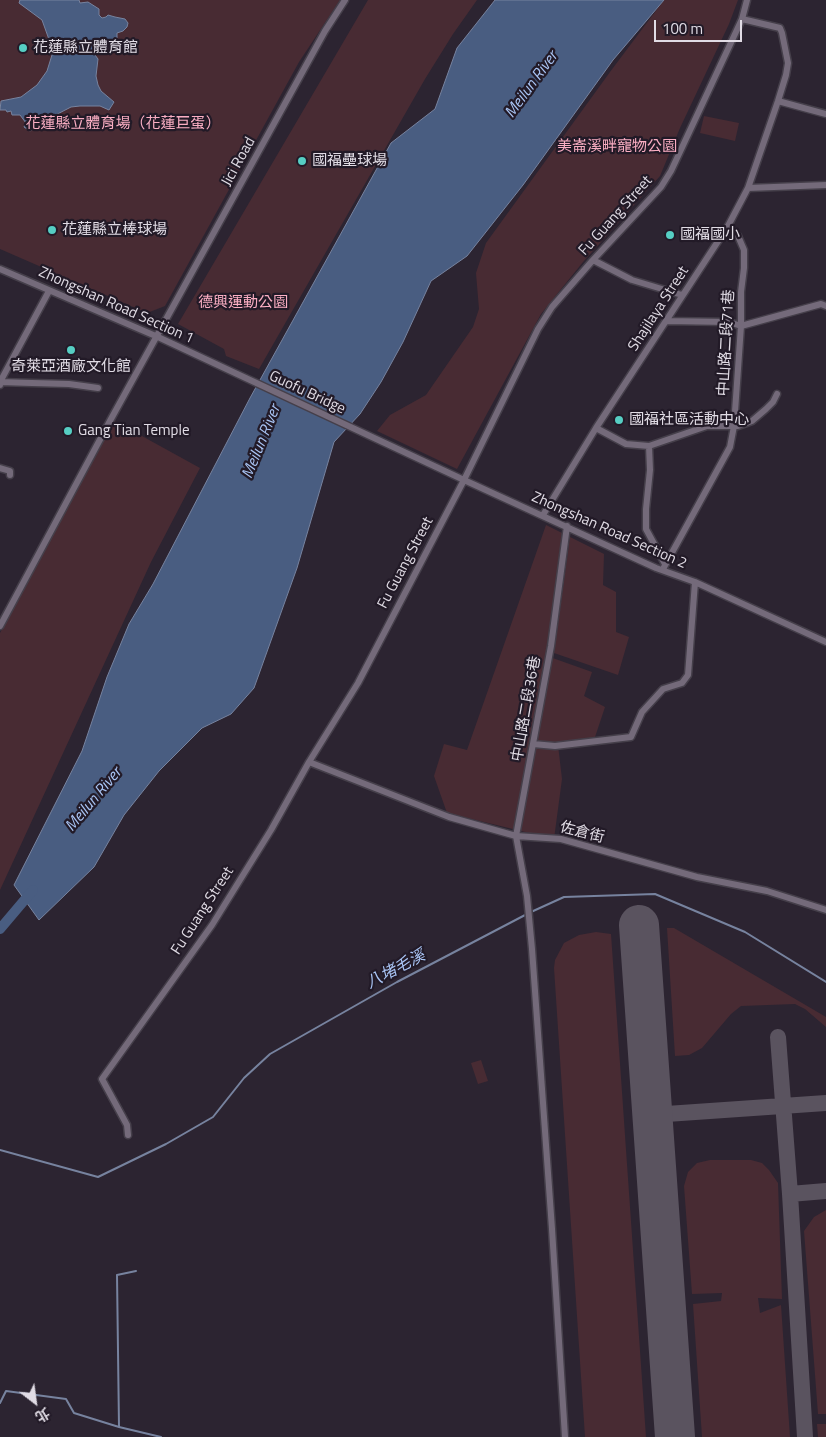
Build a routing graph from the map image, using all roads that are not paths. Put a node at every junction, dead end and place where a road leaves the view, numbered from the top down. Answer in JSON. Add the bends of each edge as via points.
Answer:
{"nodes":[{"id":1,"x":345,"y":0,"type":"edge"},
{"id":2,"x":747,"y":0,"type":"edge"},
{"id":3,"x":742,"y":19,"type":"junction"},
{"id":4,"x":778,"y":101,"type":"junction"},
{"id":5,"x":826,"y":114,"type":"edge"},
{"id":6,"x":826,"y":185,"type":"edge"},
{"id":7,"x":748,"y":188,"type":"junction"},
{"id":8,"x":728,"y":226,"type":"junction"},
{"id":9,"x":593,"y":260,"type":"junction"},
{"id":10,"x":0,"y":269,"type":"edge"},
{"id":11,"x":49,"y":291,"type":"junction"},
{"id":12,"x":682,"y":295,"type":"junction"},
{"id":13,"x":824,"y":305,"type":"edge"},
{"id":14,"x":666,"y":321,"type":"junction"},
{"id":15,"x":742,"y":326,"type":"junction"},
{"id":16,"x":158,"y":337,"type":"junction"},
{"id":17,"x":221,"y":367,"type":"joint"},
{"id":18,"x":0,"y":382,"type":"edge"},
{"id":19,"x":0,"y":386,"type":"edge"},
{"id":20,"x":98,"y":388,"type":"dead end"},
{"id":21,"x":776,"y":394,"type":"dead end"},
{"id":22,"x":734,"y":426,"type":"junction"},
{"id":23,"x":596,"y":428,"type":"junction"},
{"id":24,"x":382,"y":442,"type":"joint"},
{"id":25,"x":649,"y":446,"type":"junction"},
{"id":26,"x":0,"y":468,"type":"edge"},
{"id":27,"x":10,"y":475,"type":"dead end"},
{"id":28,"x":464,"y":480,"type":"junction"},
{"id":29,"x":543,"y":515,"type":"junction"},
{"id":30,"x":567,"y":526,"type":"junction"},
{"id":31,"x":664,"y":567,"type":"junction"},
{"id":32,"x":695,"y":582,"type":"junction"},
{"id":33,"x":0,"y":626,"type":"edge"},
{"id":34,"x":826,"y":642,"type":"edge"},
{"id":35,"x":533,"y":744,"type":"junction"},
{"id":36,"x":309,"y":762,"type":"junction"},
{"id":37,"x":516,"y":836,"type":"junction"},
{"id":38,"x":826,"y":910,"type":"edge"},
{"id":39,"x":128,"y":1135,"type":"dead end"},
{"id":40,"x":565,"y":1437,"type":"edge"}],
"edges":[{"from":1,"to":16,"type":"street","name":"Jici Road"},
{"from":2,"to":3,"type":"street","name":"Fu Guang Street"},
{"from":3,"to":4,"type":"street","name":"Shajilaya Street","via":[[780,28],[788,63]]},
{"from":3,"to":9,"type":"street","name":"Fu Guang Street","via":[[671,171]]},
{"from":4,"to":5,"type":"street"},
{"from":4,"to":7,"type":"street","name":"Shajilaya Street"},
{"from":6,"to":7,"type":"street"},
{"from":7,"to":8,"type":"street","name":"Shajilaya Street"},
{"from":8,"to":12,"type":"street","name":"Shajilaya Street"},
{"from":8,"to":15,"type":"street","name":"中山路二段71巷","via":[[738,236],[744,250]]},
{"from":9,"to":12,"type":"street","via":[[632,280]]},
{"from":9,"to":28,"type":"street","name":"Fu Guang Street","via":[[552,307],[538,329]]},
{"from":10,"to":11,"type":"street","name":"Zhongshan Road Section 1"},
{"from":11,"to":16,"type":"street","name":"Zhongshan Road Section 1"},
{"from":11,"to":18,"type":"street"},
{"from":12,"to":14,"type":"street","name":"Shajilaya Street"},
{"from":13,"to":15,"type":"street"},
{"from":14,"to":15,"type":"street","via":[[729,322]]},
{"from":14,"to":23,"type":"street","name":"Shajilaya Street"},
{"from":15,"to":22,"type":"street","name":"中山路二段71巷"},
{"from":16,"to":17,"type":"street","name":"Zhongshan Road Section 1"},
{"from":16,"to":33,"type":"street","name":"Jici Road"},
{"from":17,"to":24,"type":"street","name":"Guofu Bridge"},
{"from":18,"to":19,"type":"street"},
{"from":18,"to":20,"type":"street"},
{"from":21,"to":22,"type":"street","via":[[773,402],[759,416]]},
{"from":22,"to":25,"type":"street","via":[[707,426]]},
{"from":22,"to":31,"type":"street","name":"中山路二段71巷","via":[[730,447]]},
{"from":23,"to":25,"type":"street","via":[[626,444]]},
{"from":23,"to":29,"type":"street","name":"Shajilaya Street"},
{"from":24,"to":28,"type":"street","name":"Zhongshan Road Section 2"},
{"from":25,"to":31,"type":"street","via":[[646,529]]},
{"from":26,"to":27,"type":"street","via":[[10,471]]},
{"from":28,"to":29,"type":"street","name":"Zhongshan Road Section 2"},
{"from":28,"to":36,"type":"street","name":"Fu Guang Street","via":[[358,683]]},
{"from":29,"to":30,"type":"street","name":"Zhongshan Road Section 2"},
{"from":30,"to":31,"type":"street","name":"Zhongshan Road Section 2","via":[[656,568]]},
{"from":30,"to":35,"type":"street","name":"中山路二段36巷","via":[[551,646]]},
{"from":31,"to":32,"type":"street","name":"Zhongshan Road Section 2"},
{"from":32,"to":34,"type":"street","name":"Zhongshan Road Section 2"},
{"from":32,"to":35,"type":"street","via":[[688,675],[682,683],[663,689],[642,712],[631,738],[555,746]]},
{"from":35,"to":37,"type":"street","name":"中山路二段36巷"},
{"from":36,"to":37,"type":"street","name":"佐倉街","via":[[449,817]]},
{"from":36,"to":39,"type":"street","name":"Fu Guang Street","via":[[212,925],[102,1080],[127,1125]]},
{"from":37,"to":38,"type":"street","name":"佐倉街","via":[[561,839],[697,877],[767,891]]},
{"from":37,"to":40,"type":"street","name":"中山路二段36巷","via":[[527,896]]}]}
